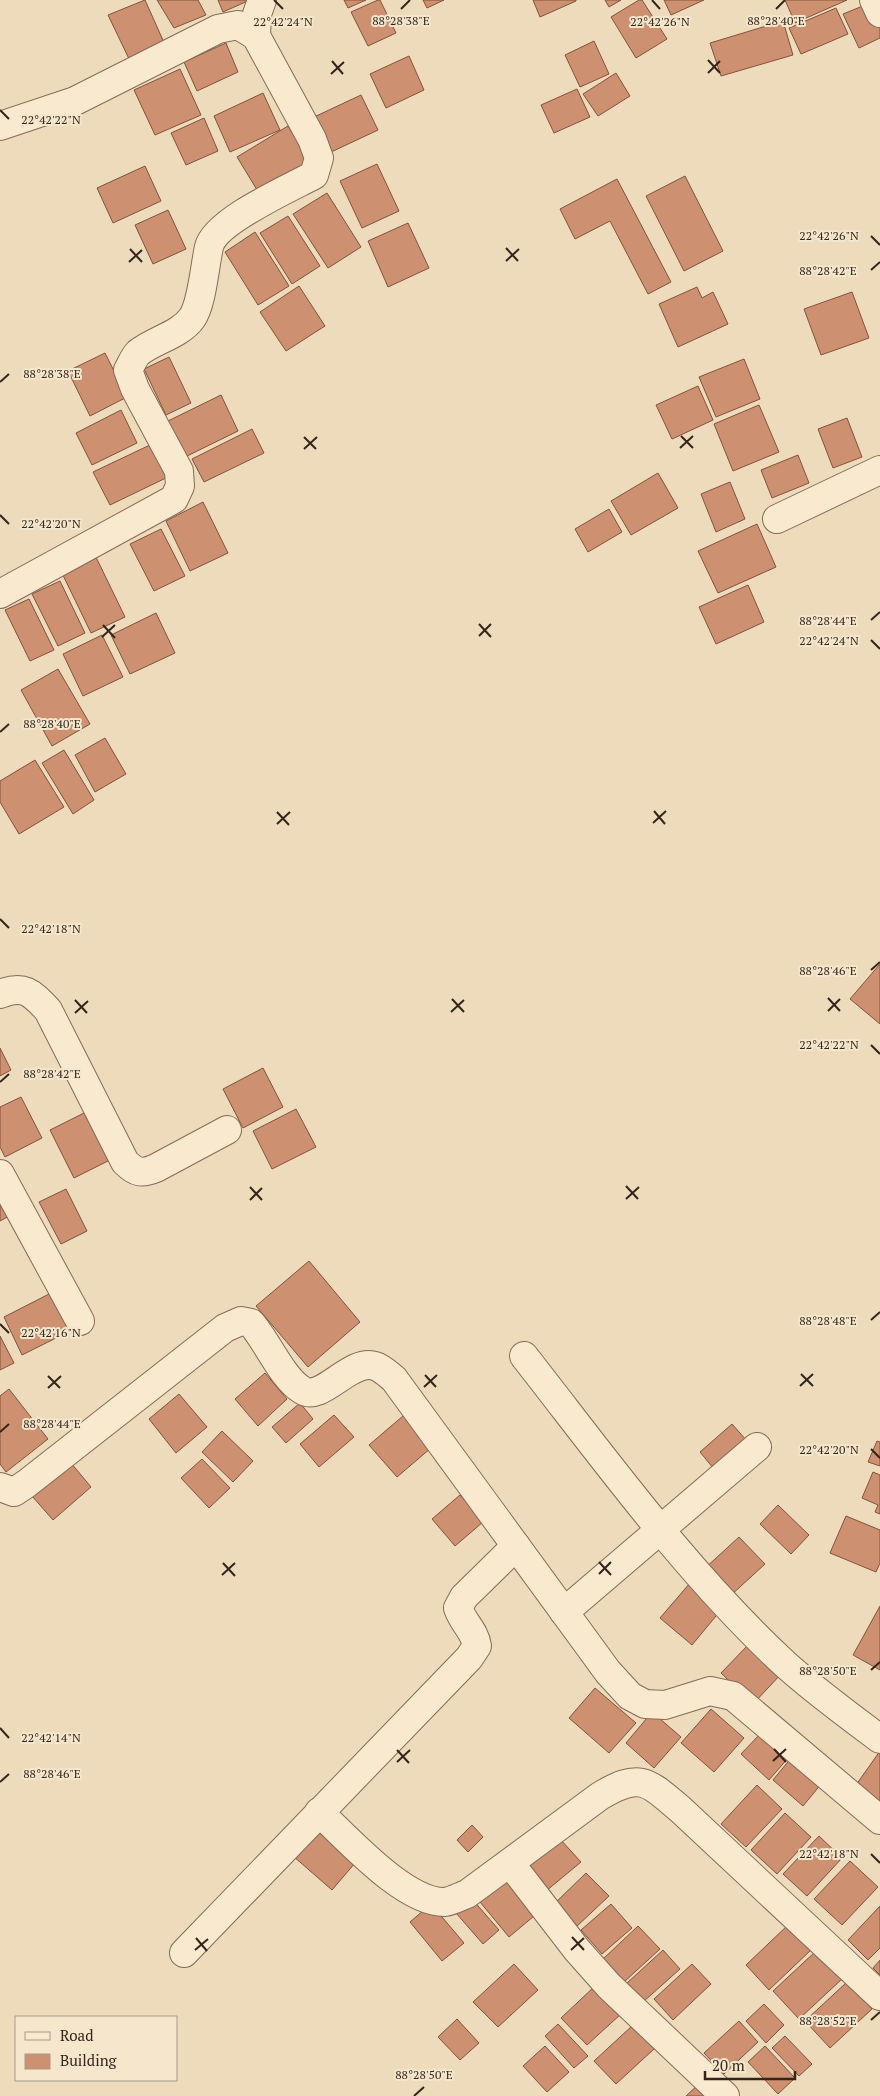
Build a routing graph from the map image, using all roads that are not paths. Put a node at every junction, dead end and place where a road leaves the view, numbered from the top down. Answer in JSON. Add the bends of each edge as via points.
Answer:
{"nodes":[{"id":1,"x":262,"y":0,"type":"edge"},
{"id":2,"x":874,"y":0,"type":"edge"},
{"id":3,"x":880,"y":13,"type":"edge"},
{"id":4,"x":256,"y":36,"type":"junction"},
{"id":5,"x":0,"y":126,"type":"edge"},
{"id":6,"x":880,"y":470,"type":"edge"},
{"id":7,"x":777,"y":519,"type":"dead end"},
{"id":8,"x":0,"y":594,"type":"edge"},
{"id":9,"x":0,"y":994,"type":"edge"},
{"id":10,"x":227,"y":1130,"type":"dead end"},
{"id":11,"x":0,"y":1174,"type":"edge"},
{"id":12,"x":80,"y":1321,"type":"dead end"},
{"id":13,"x":524,"y":1356,"type":"dead end"},
{"id":14,"x":757,"y":1447,"type":"dead end"},
{"id":15,"x":0,"y":1487,"type":"edge"},
{"id":16,"x":660,"y":1530,"type":"junction"},
{"id":17,"x":516,"y":1546,"type":"junction"},
{"id":18,"x":564,"y":1612,"type":"junction"},
{"id":19,"x":880,"y":1739,"type":"edge"},
{"id":20,"x":320,"y":1812,"type":"junction"},
{"id":21,"x":880,"y":1820,"type":"edge"},
{"id":22,"x":510,"y":1863,"type":"junction"},
{"id":23,"x":184,"y":1953,"type":"dead end"},
{"id":24,"x":880,"y":1996,"type":"edge"},
{"id":25,"x":725,"y":2096,"type":"edge"}],
"edges":[{"from":1,"to":4,"type":"street","via":[[257,14]]},
{"from":2,"to":3,"type":"street"},
{"from":4,"to":5,"type":"street","via":[[238,25],[218,29],[75,100]]},
{"from":4,"to":8,"type":"street","via":[[319,158],[314,175],[233,219],[219,230],[209,244],[192,317],[176,331],[137,354],[128,370],[179,472],[180,486],[174,499]]},
{"from":6,"to":7,"type":"street"},
{"from":9,"to":10,"type":"street","via":[[20,989],[34,995],[48,1010],[133,1171],[144,1173],[156,1168]]},
{"from":11,"to":12,"type":"street"},
{"from":13,"to":16,"type":"street"},
{"from":14,"to":16,"type":"street"},
{"from":15,"to":17,"type":"street","via":[[14,1492],[225,1328],[241,1321],[251,1322],[290,1379],[303,1392],[315,1392],[361,1364],[376,1366],[394,1378]]},
{"from":16,"to":18,"type":"street"},
{"from":16,"to":19,"type":"street","via":[[733,1612],[786,1664]]},
{"from":17,"to":18,"type":"street"},
{"from":17,"to":20,"type":"street","via":[[464,1597],[458,1608],[462,1621],[476,1636],[477,1646],[469,1658]]},
{"from":18,"to":21,"type":"street","via":[[630,1696],[645,1704],[665,1705],[710,1691],[733,1696]]},
{"from":20,"to":22,"type":"street","via":[[400,1886],[420,1896],[446,1902],[467,1894]]},
{"from":20,"to":23,"type":"street"},
{"from":22,"to":24,"type":"street","via":[[600,1796],[622,1783],[639,1782],[656,1789],[680,1809]]},
{"from":22,"to":25,"type":"street","via":[[603,1979]]}]}
